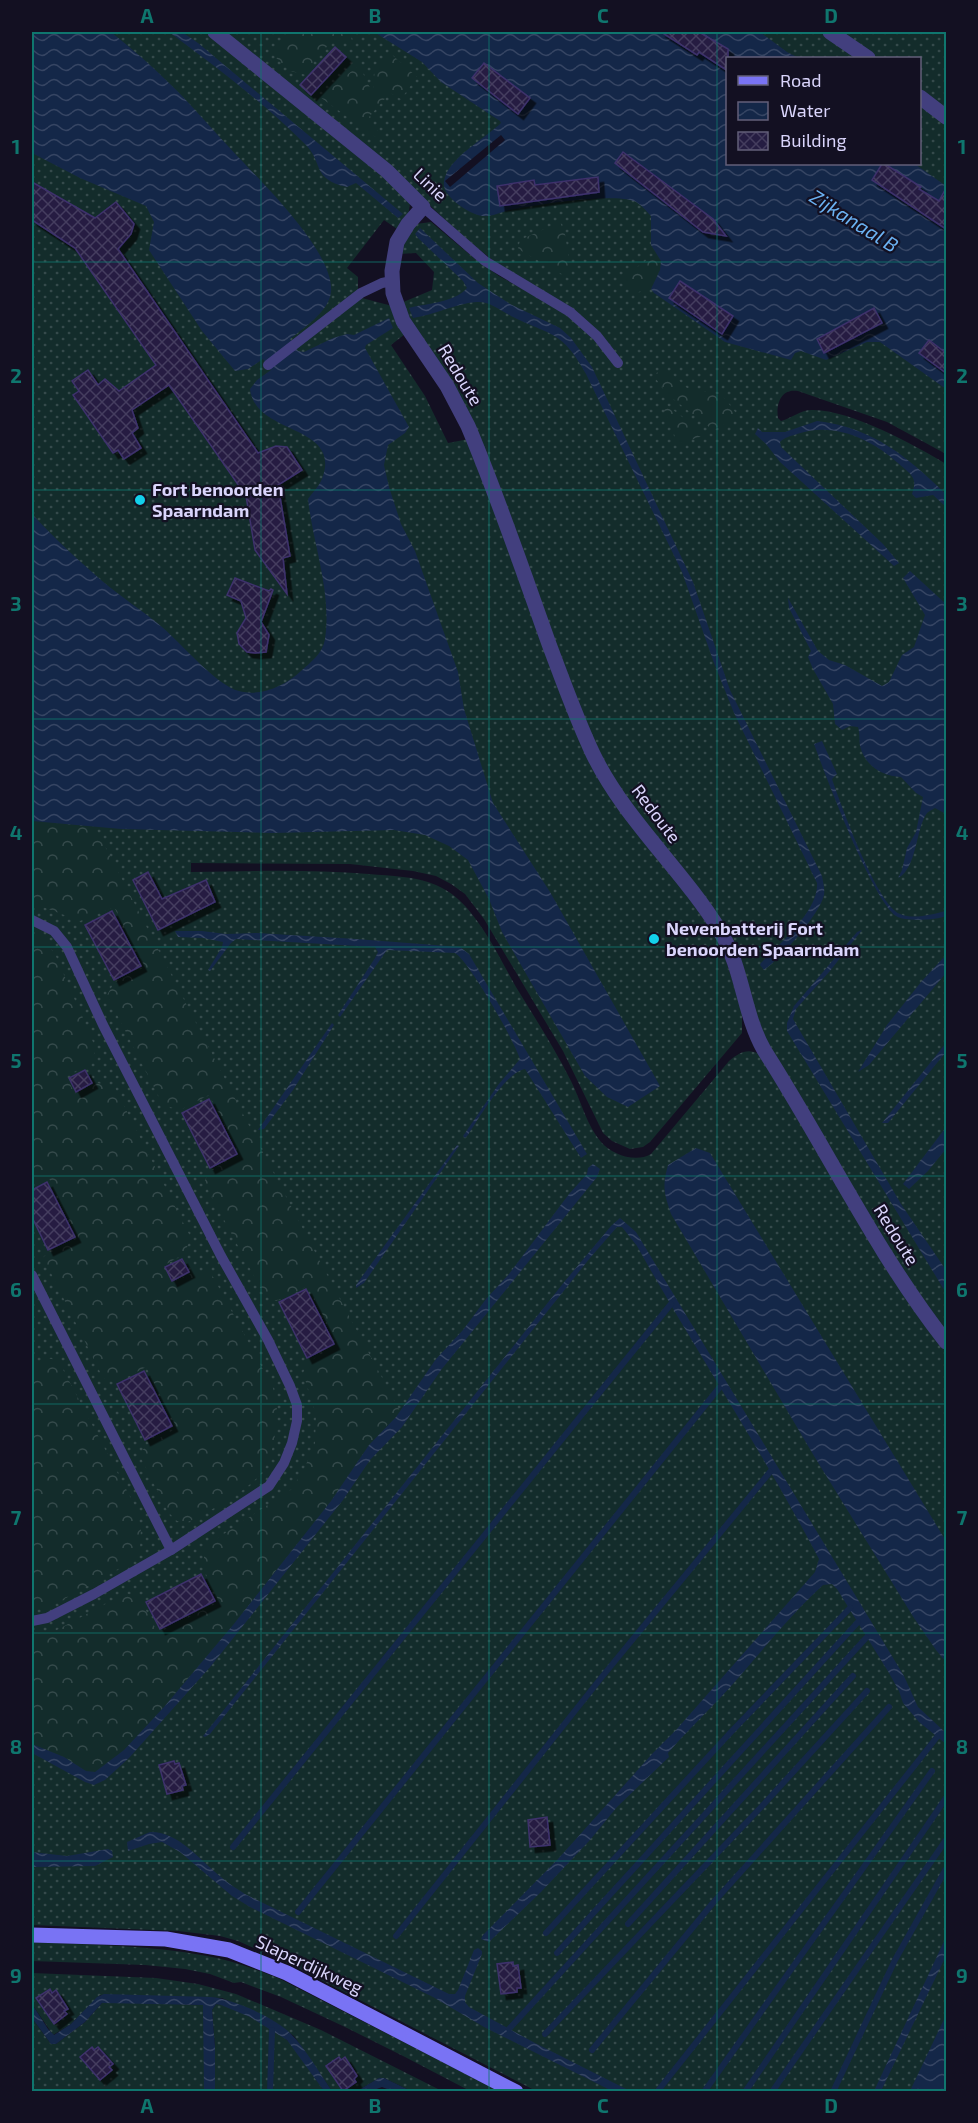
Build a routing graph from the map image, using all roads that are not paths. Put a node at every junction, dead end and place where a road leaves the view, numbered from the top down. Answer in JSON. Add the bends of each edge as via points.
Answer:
{"nodes":[{"id":1,"x":215,"y":32,"type":"edge"},
{"id":2,"x":830,"y":32,"type":"edge"},
{"id":3,"x":867,"y":57,"type":"edge"},
{"id":4,"x":921,"y":98,"type":"edge"},
{"id":5,"x":946,"y":117,"type":"edge"},
{"id":6,"x":423,"y":207,"type":"junction"},
{"id":7,"x":392,"y":281,"type":"junction"},
{"id":8,"x":618,"y":363,"type":"dead end"},
{"id":9,"x":268,"y":365,"type":"dead end"},
{"id":10,"x":32,"y":920,"type":"edge"},
{"id":11,"x":32,"y":1275,"type":"edge"},
{"id":12,"x":946,"y":1342,"type":"edge"},
{"id":13,"x":171,"y":1550,"type":"junction"},
{"id":14,"x":32,"y":1621,"type":"edge"},
{"id":15,"x":32,"y":1935,"type":"edge"},
{"id":16,"x":516,"y":2091,"type":"edge"}],
"edges":[{"from":1,"to":6,"type":"street","name":"Linie","via":[[387,171]]},
{"from":2,"to":3,"type":"street"},
{"from":4,"to":5,"type":"street"},
{"from":6,"to":7,"type":"street","name":"Redoute","via":[[397,242]]},
{"from":6,"to":8,"type":"lane","name":"Linie","via":[[485,261],[570,312],[597,336]]},
{"from":7,"to":9,"type":"lane","via":[[361,293]]},
{"from":7,"to":12,"type":"street","name":"Redoute","via":[[400,315],[468,426],[576,715],[601,769],[619,799],[722,934],[735,963],[750,1021],[764,1050],[882,1250]]},
{"from":10,"to":13,"type":"lane","via":[[54,931],[67,947],[221,1256],[268,1340],[297,1405],[292,1443],[269,1486]]},
{"from":11,"to":13,"type":"lane"},
{"from":13,"to":14,"type":"lane","via":[[47,1618]]},
{"from":15,"to":16,"type":"street","name":"Slaperdijkweg","via":[[166,1939],[229,1950],[287,1973]]}]}
